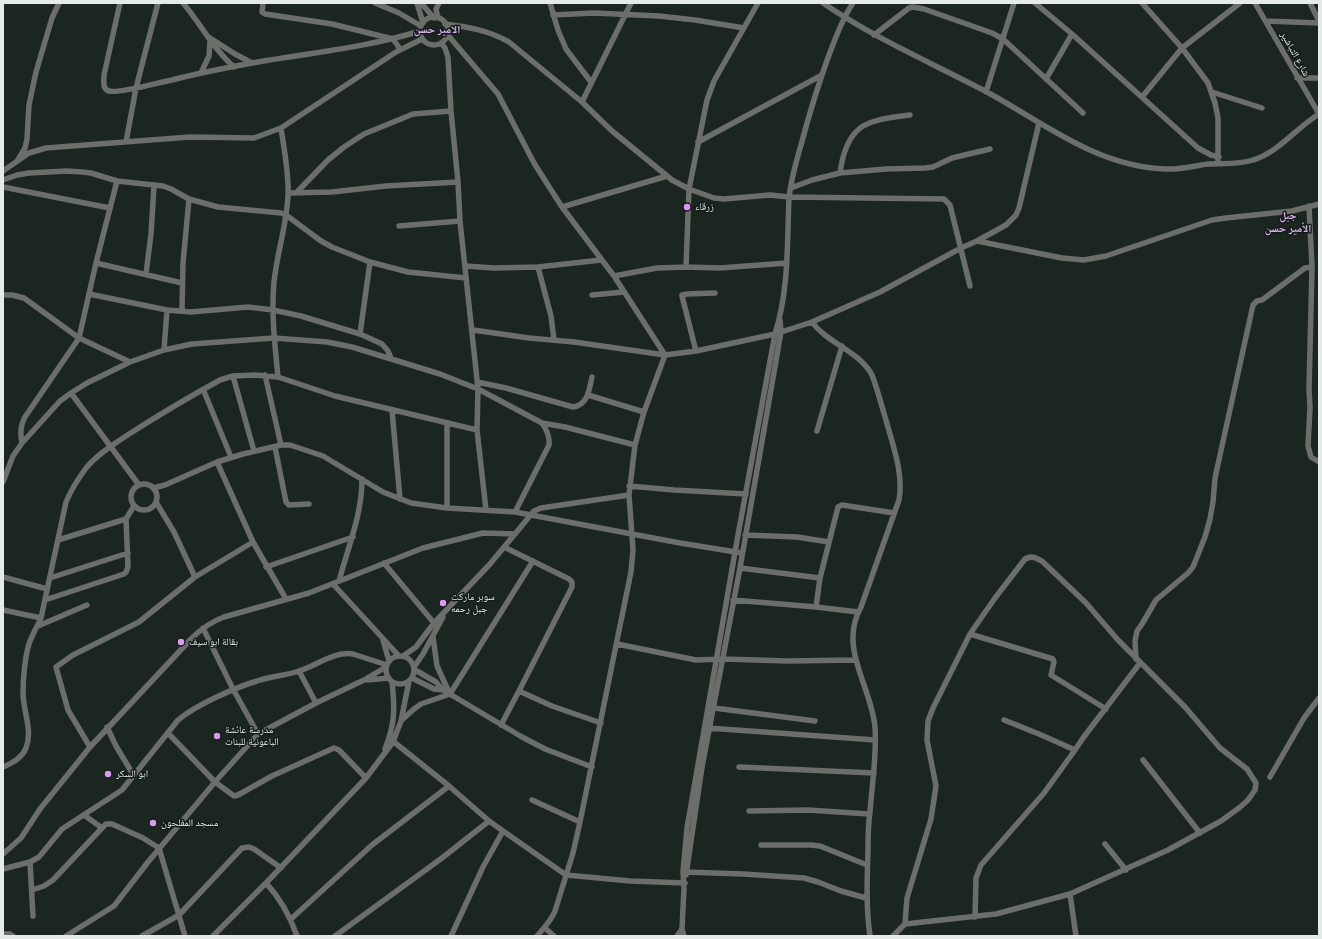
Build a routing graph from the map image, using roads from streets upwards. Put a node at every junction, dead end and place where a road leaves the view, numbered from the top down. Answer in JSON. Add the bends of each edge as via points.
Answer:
{"nodes":[{"id":1,"x":59,"y":3,"type":"edge"},
{"id":2,"x":120,"y":3,"type":"edge"},
{"id":3,"x":158,"y":3,"type":"edge"},
{"id":4,"x":183,"y":3,"type":"edge"},
{"id":5,"x":263,"y":3,"type":"edge"},
{"id":6,"x":375,"y":3,"type":"edge"},
{"id":7,"x":417,"y":3,"type":"edge"},
{"id":8,"x":421,"y":3,"type":"edge"},
{"id":9,"x":439,"y":3,"type":"edge"},
{"id":10,"x":550,"y":3,"type":"edge"},
{"id":11,"x":631,"y":3,"type":"edge"},
{"id":12,"x":758,"y":3,"type":"edge"},
{"id":13,"x":823,"y":3,"type":"edge"},
{"id":14,"x":853,"y":3,"type":"edge"},
{"id":15,"x":1014,"y":3,"type":"edge"},
{"id":16,"x":1035,"y":3,"type":"edge"},
{"id":17,"x":1142,"y":3,"type":"edge"},
{"id":18,"x":1240,"y":3,"type":"edge"},
{"id":19,"x":1255,"y":3,"type":"edge"},
{"id":20,"x":1310,"y":3,"type":"edge"},
{"id":21,"x":553,"y":15,"type":"junction"},
{"id":22,"x":625,"y":15,"type":"junction"},
{"id":23,"x":844,"y":17,"type":"junction"},
{"id":24,"x":436,"y":18,"type":"junction"},
{"id":25,"x":1266,"y":21,"type":"junction"},
{"id":26,"x":1319,"y":22,"type":"edge"},
{"id":27,"x":445,"y":24,"type":"junction"},
{"id":28,"x":421,"y":27,"type":"junction"},
{"id":29,"x":744,"y":28,"type":"junction"},
{"id":30,"x":447,"y":34,"type":"junction"},
{"id":31,"x":1072,"y":34,"type":"junction"},
{"id":32,"x":874,"y":35,"type":"junction"},
{"id":33,"x":210,"y":38,"type":"junction"},
{"id":34,"x":393,"y":39,"type":"junction"},
{"id":35,"x":422,"y":39,"type":"junction"},
{"id":36,"x":1002,"y":39,"type":"junction"},
{"id":37,"x":441,"y":43,"type":"junction"},
{"id":38,"x":1182,"y":48,"type":"junction"},
{"id":39,"x":400,"y":49,"type":"junction"},
{"id":40,"x":252,"y":63,"type":"junction"},
{"id":41,"x":234,"y":67,"type":"junction"},
{"id":42,"x":202,"y":73,"type":"junction"},
{"id":43,"x":822,"y":74,"type":"junction"},
{"id":44,"x":1297,"y":78,"type":"junction"},
{"id":45,"x":1319,"y":78,"type":"edge"},
{"id":46,"x":1046,"y":79,"type":"junction"},
{"id":47,"x":591,"y":82,"type":"junction"},
{"id":48,"x":136,"y":88,"type":"junction"},
{"id":49,"x":986,"y":92,"type":"junction"},
{"id":50,"x":1212,"y":92,"type":"junction"},
{"id":51,"x":1142,"y":97,"type":"junction"},
{"id":52,"x":582,"y":102,"type":"junction"},
{"id":53,"x":1262,"y":108,"type":"dead end"},
{"id":54,"x":451,"y":111,"type":"junction"},
{"id":55,"x":1083,"y":113,"type":"dead end"},
{"id":56,"x":1319,"y":114,"type":"edge"},
{"id":57,"x":910,"y":115,"type":"dead end"},
{"id":58,"x":1039,"y":124,"type":"junction"},
{"id":59,"x":281,"y":128,"type":"junction"},
{"id":60,"x":126,"y":142,"type":"junction"},
{"id":61,"x":698,"y":142,"type":"junction"},
{"id":62,"x":990,"y":149,"type":"dead end"},
{"id":63,"x":1218,"y":160,"type":"junction"},
{"id":64,"x":17,"y":163,"type":"junction"},
{"id":65,"x":3,"y":171,"type":"edge"},
{"id":66,"x":840,"y":173,"type":"junction"},
{"id":67,"x":667,"y":176,"type":"junction"},
{"id":68,"x":3,"y":180,"type":"edge"},
{"id":69,"x":117,"y":181,"type":"junction"},
{"id":70,"x":458,"y":182,"type":"junction"},
{"id":71,"x":154,"y":186,"type":"junction"},
{"id":72,"x":3,"y":187,"type":"edge"},
{"id":73,"x":791,"y":188,"type":"junction"},
{"id":74,"x":689,"y":189,"type":"junction"},
{"id":75,"x":297,"y":192,"type":"junction"},
{"id":76,"x":288,"y":193,"type":"junction"},
{"id":77,"x":790,"y":197,"type":"junction"},
{"id":78,"x":189,"y":199,"type":"junction"},
{"id":79,"x":1319,"y":204,"type":"edge"},
{"id":80,"x":1309,"y":206,"type":"junction"},
{"id":81,"x":562,"y":207,"type":"junction"},
{"id":82,"x":110,"y":208,"type":"junction"},
{"id":83,"x":286,"y":215,"type":"junction"},
{"id":84,"x":460,"y":221,"type":"junction"},
{"id":85,"x":399,"y":226,"type":"dead end"},
{"id":86,"x":977,"y":241,"type":"junction"},
{"id":87,"x":961,"y":248,"type":"junction"},
{"id":88,"x":601,"y":260,"type":"junction"},
{"id":89,"x":370,"y":262,"type":"junction"},
{"id":90,"x":96,"y":263,"type":"junction"},
{"id":91,"x":787,"y":263,"type":"junction"},
{"id":92,"x":465,"y":266,"type":"junction"},
{"id":93,"x":538,"y":267,"type":"junction"},
{"id":94,"x":686,"y":267,"type":"junction"},
{"id":95,"x":1312,"y":267,"type":"junction"},
{"id":96,"x":146,"y":274,"type":"junction"},
{"id":97,"x":614,"y":276,"type":"junction"},
{"id":98,"x":466,"y":278,"type":"junction"},
{"id":99,"x":182,"y":283,"type":"junction"},
{"id":100,"x":970,"y":286,"type":"dead end"},
{"id":101,"x":624,"y":292,"type":"junction"},
{"id":102,"x":715,"y":293,"type":"dead end"},
{"id":103,"x":89,"y":294,"type":"junction"},
{"id":104,"x":592,"y":294,"type":"dead end"},
{"id":105,"x":3,"y":295,"type":"edge"},
{"id":106,"x":167,"y":310,"type":"junction"},
{"id":107,"x":273,"y":310,"type":"junction"},
{"id":108,"x":182,"y":311,"type":"junction"},
{"id":109,"x":812,"y":322,"type":"junction"},
{"id":110,"x":473,"y":330,"type":"junction"},
{"id":111,"x":778,"y":333,"type":"junction"},
{"id":112,"x":360,"y":334,"type":"junction"},
{"id":113,"x":79,"y":338,"type":"junction"},
{"id":114,"x":274,"y":338,"type":"junction"},
{"id":115,"x":554,"y":340,"type":"junction"},
{"id":116,"x":842,"y":346,"type":"junction"},
{"id":117,"x":164,"y":350,"type":"junction"},
{"id":118,"x":696,"y":351,"type":"junction"},
{"id":119,"x":666,"y":355,"type":"junction"},
{"id":120,"x":391,"y":358,"type":"junction"},
{"id":121,"x":130,"y":362,"type":"junction"},
{"id":122,"x":265,"y":375,"type":"junction"},
{"id":123,"x":232,"y":376,"type":"junction"},
{"id":124,"x":278,"y":377,"type":"junction"},
{"id":125,"x":592,"y":377,"type":"dead end"},
{"id":126,"x":478,"y":385,"type":"junction"},
{"id":127,"x":203,"y":389,"type":"junction"},
{"id":128,"x":71,"y":393,"type":"junction"},
{"id":129,"x":588,"y":395,"type":"junction"},
{"id":130,"x":392,"y":410,"type":"junction"},
{"id":131,"x":644,"y":412,"type":"junction"},
{"id":132,"x":447,"y":423,"type":"junction"},
{"id":133,"x":542,"y":423,"type":"junction"},
{"id":134,"x":477,"y":430,"type":"junction"},
{"id":135,"x":817,"y":431,"type":"dead end"},
{"id":136,"x":22,"y":443,"type":"junction"},
{"id":137,"x":635,"y":445,"type":"junction"},
{"id":138,"x":278,"y":446,"type":"junction"},
{"id":139,"x":110,"y":447,"type":"junction"},
{"id":140,"x":254,"y":451,"type":"junction"},
{"id":141,"x":231,"y":457,"type":"junction"},
{"id":142,"x":217,"y":462,"type":"junction"},
{"id":143,"x":1319,"y":462,"type":"edge"},
{"id":144,"x":362,"y":479,"type":"junction"},
{"id":145,"x":3,"y":482,"type":"edge"},
{"id":146,"x":140,"y":485,"type":"junction"},
{"id":147,"x":630,"y":486,"type":"junction"},
{"id":148,"x":153,"y":488,"type":"junction"},
{"id":149,"x":746,"y":494,"type":"junction"},
{"id":150,"x":629,"y":495,"type":"junction"},
{"id":151,"x":400,"y":499,"type":"junction"},
{"id":152,"x":156,"y":502,"type":"junction"},
{"id":153,"x":309,"y":504,"type":"dead end"},
{"id":154,"x":134,"y":506,"type":"junction"},
{"id":155,"x":447,"y":508,"type":"junction"},
{"id":156,"x":486,"y":510,"type":"junction"},
{"id":157,"x":515,"y":512,"type":"junction"},
{"id":158,"x":894,"y":513,"type":"junction"},
{"id":159,"x":530,"y":515,"type":"junction"},
{"id":160,"x":126,"y":519,"type":"junction"},
{"id":161,"x":515,"y":534,"type":"junction"},
{"id":162,"x":633,"y":534,"type":"junction"},
{"id":163,"x":745,"y":535,"type":"junction"},
{"id":164,"x":353,"y":537,"type":"junction"},
{"id":165,"x":58,"y":540,"type":"junction"},
{"id":166,"x":253,"y":542,"type":"junction"},
{"id":167,"x":828,"y":542,"type":"junction"},
{"id":168,"x":504,"y":547,"type":"junction"},
{"id":169,"x":735,"y":552,"type":"junction"},
{"id":170,"x":742,"y":553,"type":"junction"},
{"id":171,"x":128,"y":554,"type":"junction"},
{"id":172,"x":533,"y":561,"type":"junction"},
{"id":173,"x":384,"y":563,"type":"junction"},
{"id":174,"x":266,"y":567,"type":"junction"},
{"id":175,"x":740,"y":568,"type":"junction"},
{"id":176,"x":3,"y":577,"type":"edge"},
{"id":177,"x":195,"y":577,"type":"junction"},
{"id":178,"x":50,"y":578,"type":"junction"},
{"id":179,"x":820,"y":578,"type":"junction"},
{"id":180,"x":339,"y":581,"type":"junction"},
{"id":181,"x":333,"y":584,"type":"junction"},
{"id":182,"x":47,"y":589,"type":"junction"},
{"id":183,"x":286,"y":599,"type":"junction"},
{"id":184,"x":45,"y":600,"type":"junction"},
{"id":185,"x":733,"y":600,"type":"junction"},
{"id":186,"x":87,"y":605,"type":"dead end"},
{"id":187,"x":816,"y":608,"type":"junction"},
{"id":188,"x":3,"y":610,"type":"edge"},
{"id":189,"x":445,"y":612,"type":"junction"},
{"id":190,"x":858,"y":612,"type":"junction"},
{"id":191,"x":40,"y":618,"type":"junction"},
{"id":192,"x":434,"y":623,"type":"junction"},
{"id":193,"x":38,"y":626,"type":"junction"},
{"id":194,"x":202,"y":628,"type":"junction"},
{"id":195,"x":970,"y":634,"type":"junction"},
{"id":196,"x":433,"y":636,"type":"junction"},
{"id":197,"x":383,"y":640,"type":"junction"},
{"id":198,"x":617,"y":644,"type":"junction"},
{"id":199,"x":401,"y":656,"type":"junction"},
{"id":200,"x":723,"y":659,"type":"junction"},
{"id":201,"x":716,"y":660,"type":"junction"},
{"id":202,"x":856,"y":660,"type":"junction"},
{"id":203,"x":1138,"y":661,"type":"junction"},
{"id":204,"x":387,"y":665,"type":"junction"},
{"id":205,"x":414,"y":668,"type":"junction"},
{"id":206,"x":299,"y":672,"type":"junction"},
{"id":207,"x":364,"y":680,"type":"junction"},
{"id":208,"x":390,"y":680,"type":"junction"},
{"id":209,"x":410,"y":680,"type":"junction"},
{"id":210,"x":232,"y":689,"type":"junction"},
{"id":211,"x":443,"y":690,"type":"junction"},
{"id":212,"x":519,"y":691,"type":"junction"},
{"id":213,"x":450,"y":694,"type":"junction"},
{"id":214,"x":1319,"y":698,"type":"edge"},
{"id":215,"x":316,"y":703,"type":"junction"},
{"id":216,"x":714,"y":708,"type":"junction"},
{"id":217,"x":1106,"y":709,"type":"junction"},
{"id":218,"x":1004,"y":720,"type":"dead end"},
{"id":219,"x":401,"y":721,"type":"junction"},
{"id":220,"x":816,"y":721,"type":"dead end"},
{"id":221,"x":601,"y":723,"type":"junction"},
{"id":222,"x":500,"y":725,"type":"junction"},
{"id":223,"x":107,"y":727,"type":"junction"},
{"id":224,"x":704,"y":728,"type":"junction"},
{"id":225,"x":710,"y":728,"type":"junction"},
{"id":226,"x":168,"y":733,"type":"junction"},
{"id":227,"x":258,"y":734,"type":"junction"},
{"id":228,"x":391,"y":740,"type":"junction"},
{"id":229,"x":875,"y":740,"type":"junction"},
{"id":230,"x":90,"y":747,"type":"junction"},
{"id":231,"x":1075,"y":750,"type":"junction"},
{"id":232,"x":1143,"y":760,"type":"dead end"},
{"id":233,"x":3,"y":767,"type":"edge"},
{"id":234,"x":592,"y":767,"type":"junction"},
{"id":235,"x":739,"y":767,"type":"dead end"},
{"id":236,"x":874,"y":773,"type":"junction"},
{"id":237,"x":134,"y":776,"type":"junction"},
{"id":238,"x":1270,"y":777,"type":"dead end"},
{"id":239,"x":366,"y":778,"type":"junction"},
{"id":240,"x":215,"y":782,"type":"junction"},
{"id":241,"x":449,"y":786,"type":"junction"},
{"id":242,"x":532,"y":800,"type":"dead end"},
{"id":243,"x":749,"y":811,"type":"dead end"},
{"id":244,"x":869,"y":814,"type":"junction"},
{"id":245,"x":84,"y":815,"type":"junction"},
{"id":246,"x":489,"y":821,"type":"junction"},
{"id":247,"x":580,"y":822,"type":"junction"},
{"id":248,"x":102,"y":828,"type":"junction"},
{"id":249,"x":503,"y":831,"type":"junction"},
{"id":250,"x":1200,"y":833,"type":"junction"},
{"id":251,"x":1105,"y":844,"type":"dead end"},
{"id":252,"x":761,"y":845,"type":"dead end"},
{"id":253,"x":159,"y":848,"type":"junction"},
{"id":254,"x":3,"y":854,"type":"edge"},
{"id":255,"x":30,"y":862,"type":"junction"},
{"id":256,"x":867,"y":865,"type":"junction"},
{"id":257,"x":281,"y":868,"type":"junction"},
{"id":258,"x":3,"y":869,"type":"edge"},
{"id":259,"x":1126,"y":870,"type":"junction"},
{"id":260,"x":684,"y":872,"type":"junction"},
{"id":261,"x":566,"y":875,"type":"junction"},
{"id":262,"x":266,"y":883,"type":"junction"},
{"id":263,"x":684,"y":883,"type":"junction"},
{"id":264,"x":32,"y":890,"type":"junction"},
{"id":265,"x":1070,"y":894,"type":"junction"},
{"id":266,"x":866,"y":898,"type":"junction"},
{"id":267,"x":179,"y":915,"type":"junction"},
{"id":268,"x":33,"y":916,"type":"dead end"},
{"id":269,"x":975,"y":917,"type":"junction"},
{"id":270,"x":291,"y":919,"type":"junction"},
{"id":271,"x":905,"y":924,"type":"junction"},
{"id":272,"x":545,"y":928,"type":"junction"},
{"id":273,"x":682,"y":929,"type":"junction"},
{"id":274,"x":3,"y":934,"type":"edge"},
{"id":275,"x":13,"y":936,"type":"edge"},
{"id":276,"x":66,"y":936,"type":"edge"},
{"id":277,"x":142,"y":936,"type":"edge"},
{"id":278,"x":185,"y":936,"type":"edge"},
{"id":279,"x":213,"y":936,"type":"edge"},
{"id":280,"x":297,"y":936,"type":"edge"},
{"id":281,"x":335,"y":936,"type":"edge"},
{"id":282,"x":451,"y":936,"type":"edge"},
{"id":283,"x":537,"y":936,"type":"edge"},
{"id":284,"x":554,"y":936,"type":"edge"},
{"id":285,"x":677,"y":936,"type":"edge"},
{"id":286,"x":684,"y":936,"type":"edge"},
{"id":287,"x":870,"y":936,"type":"edge"},
{"id":288,"x":893,"y":936,"type":"edge"},
{"id":289,"x":1076,"y":936,"type":"edge"}],
"edges":[{"from":1,"to":64,"type":"street","via":[[36,72],[29,105],[27,139]]},
{"from":2,"to":48,"type":"street","via":[[106,64],[104,85],[106,90],[112,91]]},
{"from":3,"to":48,"type":"street"},
{"from":4,"to":33,"type":"street"},
{"from":5,"to":34,"type":"street","via":[[262,12],[265,14],[332,24]]},
{"from":6,"to":28,"type":"street","via":[[399,13]]},
{"from":7,"to":28,"type":"street"},
{"from":8,"to":24,"type":"street"},
{"from":9,"to":24,"type":"street"},
{"from":10,"to":21,"type":"street"},
{"from":11,"to":22,"type":"street"},
{"from":12,"to":29,"type":"street"},
{"from":13,"to":23,"type":"street"},
{"from":14,"to":23,"type":"street"},
{"from":15,"to":36,"type":"street"},
{"from":16,"to":31,"type":"street"},
{"from":17,"to":38,"type":"street"},
{"from":18,"to":38,"type":"street"},
{"from":19,"to":25,"type":"street","name":"شارع التباشير"},
{"from":20,"to":26,"type":"street"},
{"from":21,"to":22,"type":"street"},
{"from":21,"to":47,"type":"street","via":[[566,49]]},
{"from":22,"to":29,"type":"street","via":[[695,20]]},
{"from":22,"to":47,"type":"street"},
{"from":23,"to":32,"type":"street"},
{"from":23,"to":43,"type":"street"},
{"from":24,"to":27,"type":"street"},
{"from":24,"to":28,"type":"street","via":[[430,18]]},
{"from":25,"to":26,"type":"street"},
{"from":25,"to":44,"type":"street","name":"شارع التباشير"},
{"from":27,"to":30,"type":"street"},
{"from":27,"to":52,"type":"street","via":[[486,31],[504,38]]},
{"from":28,"to":34,"type":"street"},
{"from":28,"to":35,"type":"street"},
{"from":29,"to":61,"type":"street","via":[[706,100]]},
{"from":30,"to":37,"type":"street"},
{"from":30,"to":81,"type":"street","via":[[498,94],[534,163]]},
{"from":31,"to":46,"type":"street"},
{"from":31,"to":51,"type":"street"},
{"from":32,"to":36,"type":"street","via":[[913,7],[975,26]]},
{"from":32,"to":49,"type":"street"},
{"from":33,"to":40,"type":"street"},
{"from":33,"to":41,"type":"street","via":[[220,54]]},
{"from":33,"to":42,"type":"street","via":[[209,56]]},
{"from":34,"to":39,"type":"street"},
{"from":34,"to":40,"type":"street"},
{"from":35,"to":37,"type":"street","via":[[433,45]]},
{"from":35,"to":39,"type":"street"},
{"from":36,"to":46,"type":"street"},
{"from":36,"to":49,"type":"street"},
{"from":37,"to":54,"type":"street","via":[[448,57]]},
{"from":38,"to":50,"type":"street"},
{"from":38,"to":51,"type":"street"},
{"from":39,"to":59,"type":"street"},
{"from":40,"to":41,"type":"street"},
{"from":41,"to":42,"type":"street"},
{"from":42,"to":48,"type":"street"},
{"from":43,"to":61,"type":"street"},
{"from":43,"to":73,"type":"street","via":[[803,136]]},
{"from":44,"to":45,"type":"street"},
{"from":44,"to":56,"type":"street","name":"شارع التباشير"},
{"from":46,"to":55,"type":"street"},
{"from":47,"to":52,"type":"street"},
{"from":48,"to":60,"type":"street"},
{"from":49,"to":58,"type":"street"},
{"from":50,"to":53,"type":"street"},
{"from":50,"to":63,"type":"street","via":[[1218,118]]},
{"from":51,"to":63,"type":"street","via":[[1198,148]]},
{"from":52,"to":67,"type":"street","via":[[612,131]]},
{"from":54,"to":70,"type":"street"},
{"from":54,"to":75,"type":"street","via":[[414,114],[364,134],[328,160]]},
{"from":56,"to":63,"type":"street","via":[[1308,120],[1285,142],[1264,155],[1246,162]]},
{"from":57,"to":66,"type":"street","via":[[876,121],[859,129],[849,143]]},
{"from":58,"to":63,"type":"street","via":[[1085,149],[1134,166],[1166,170]]},
{"from":58,"to":86,"type":"street","via":[[1016,215],[1006,225]]},
{"from":59,"to":60,"type":"street","via":[[254,138],[190,137]]},
{"from":59,"to":76,"type":"street"},
{"from":60,"to":64,"type":"street","via":[[40,149],[29,153]]},
{"from":61,"to":74,"type":"street"},
{"from":62,"to":66,"type":"street","via":[[952,158],[925,168]]},
{"from":64,"to":65,"type":"street"},
{"from":66,"to":73,"type":"street"},
{"from":67,"to":74,"type":"street"},
{"from":67,"to":81,"type":"street"},
{"from":68,"to":69,"type":"street","via":[[22,174],[67,171],[91,173]]},
{"from":69,"to":71,"type":"street"},
{"from":69,"to":82,"type":"street"},
{"from":70,"to":75,"type":"street","via":[[332,192]]},
{"from":70,"to":84,"type":"street"},
{"from":71,"to":78,"type":"street","via":[[164,186]]},
{"from":71,"to":96,"type":"street"},
{"from":72,"to":82,"type":"street"},
{"from":73,"to":77,"type":"street"},
{"from":74,"to":77,"type":"street","via":[[724,199]]},
{"from":74,"to":94,"type":"street"},
{"from":75,"to":76,"type":"street"},
{"from":76,"to":83,"type":"street"},
{"from":77,"to":87,"type":"street","via":[[944,199],[950,205]]},
{"from":77,"to":91,"type":"street"},
{"from":78,"to":83,"type":"street","via":[[218,207]]},
{"from":78,"to":99,"type":"street"},
{"from":79,"to":80,"type":"street"},
{"from":80,"to":86,"type":"street","via":[[1292,211],[1212,220],[1106,256],[1084,260]]},
{"from":80,"to":95,"type":"street"},
{"from":81,"to":88,"type":"street"},
{"from":82,"to":90,"type":"street"},
{"from":83,"to":89,"type":"street","via":[[321,241]]},
{"from":83,"to":107,"type":"street","via":[[276,267]]},
{"from":84,"to":85,"type":"street"},
{"from":84,"to":92,"type":"street"},
{"from":86,"to":87,"type":"street"},
{"from":87,"to":100,"type":"street"},
{"from":87,"to":109,"type":"street","via":[[880,292]]},
{"from":88,"to":93,"type":"street"},
{"from":88,"to":97,"type":"street"},
{"from":89,"to":98,"type":"street","via":[[408,272]]},
{"from":89,"to":112,"type":"street"},
{"from":90,"to":96,"type":"street"},
{"from":90,"to":103,"type":"street"},
{"from":91,"to":94,"type":"street","via":[[720,268]]},
{"from":91,"to":111,"type":"street"},
{"from":92,"to":93,"type":"street"},
{"from":92,"to":98,"type":"street"},
{"from":93,"to":115,"type":"street","via":[[551,316]]},
{"from":94,"to":97,"type":"street","via":[[657,268]]},
{"from":95,"to":143,"type":"street","via":[[1308,446],[1311,456]]},
{"from":95,"to":203,"type":"street","via":[[1305,268],[1253,304],[1205,536],[1193,567],[1156,600],[1137,631],[1135,637]]},
{"from":96,"to":99,"type":"street"},
{"from":97,"to":101,"type":"street"},
{"from":98,"to":110,"type":"street"},
{"from":99,"to":108,"type":"street"},
{"from":101,"to":104,"type":"street"},
{"from":101,"to":119,"type":"street"},
{"from":102,"to":118,"type":"street","via":[[682,295]]},
{"from":103,"to":106,"type":"street"},
{"from":103,"to":113,"type":"street"},
{"from":105,"to":113,"type":"street","via":[[24,298]]},
{"from":106,"to":108,"type":"street"},
{"from":106,"to":117,"type":"street"},
{"from":107,"to":108,"type":"street","via":[[248,307]]},
{"from":107,"to":112,"type":"street"},
{"from":107,"to":114,"type":"street"},
{"from":109,"to":111,"type":"street"},
{"from":109,"to":116,"type":"street","via":[[819,331]]},
{"from":110,"to":115,"type":"street"},
{"from":110,"to":126,"type":"street"},
{"from":111,"to":118,"type":"street"},
{"from":111,"to":149,"type":"street"},
{"from":111,"to":163,"type":"street"},
{"from":112,"to":120,"type":"street","via":[[382,344]]},
{"from":113,"to":121,"type":"street"},
{"from":113,"to":136,"type":"street","via":[[25,417],[22,423]]},
{"from":114,"to":117,"type":"street","via":[[192,344]]},
{"from":114,"to":120,"type":"street","via":[[327,342]]},
{"from":114,"to":124,"type":"street"},
{"from":115,"to":119,"type":"street"},
{"from":116,"to":135,"type":"street"},
{"from":116,"to":158,"type":"street","via":[[868,367],[874,380],[899,471],[900,491]]},
{"from":117,"to":121,"type":"street"},
{"from":118,"to":119,"type":"street"},
{"from":119,"to":131,"type":"street"},
{"from":120,"to":126,"type":"street"},
{"from":121,"to":128,"type":"street"},
{"from":122,"to":123,"type":"street"},
{"from":122,"to":124,"type":"street"},
{"from":122,"to":138,"type":"street"},
{"from":123,"to":127,"type":"street"},
{"from":123,"to":140,"type":"street"},
{"from":124,"to":130,"type":"street","via":[[336,396]]},
{"from":125,"to":129,"type":"street"},
{"from":126,"to":129,"type":"street","via":[[506,388],[573,407],[584,403]]},
{"from":126,"to":133,"type":"street"},
{"from":126,"to":134,"type":"street"},
{"from":127,"to":139,"type":"street"},
{"from":127,"to":141,"type":"street"},
{"from":128,"to":136,"type":"street","via":[[57,404]]},
{"from":128,"to":139,"type":"street"},
{"from":129,"to":131,"type":"street"},
{"from":130,"to":132,"type":"street"},
{"from":130,"to":151,"type":"street"},
{"from":131,"to":137,"type":"street"},
{"from":132,"to":134,"type":"street"},
{"from":132,"to":155,"type":"street"},
{"from":133,"to":137,"type":"street"},
{"from":133,"to":157,"type":"street","via":[[548,433],[549,445]]},
{"from":134,"to":156,"type":"street"},
{"from":136,"to":145,"type":"street","via":[[13,456]]},
{"from":137,"to":147,"type":"street"},
{"from":138,"to":140,"type":"street"},
{"from":138,"to":144,"type":"street","via":[[290,445],[323,456]]},
{"from":138,"to":153,"type":"street","via":[[286,502],[289,505]]},
{"from":139,"to":146,"type":"street"},
{"from":139,"to":165,"type":"street","via":[[94,460],[71,490],[62,516]]},
{"from":140,"to":141,"type":"street"},
{"from":141,"to":142,"type":"street"},
{"from":142,"to":148,"type":"street"},
{"from":142,"to":166,"type":"street"},
{"from":144,"to":151,"type":"street"},
{"from":144,"to":164,"type":"street"},
{"from":146,"to":148,"type":"street"},
{"from":146,"to":154,"type":"street","via":[[131,494]]},
{"from":147,"to":149,"type":"street"},
{"from":147,"to":150,"type":"street"},
{"from":148,"to":152,"type":"street"},
{"from":149,"to":169,"type":"street"},
{"from":150,"to":159,"type":"street","via":[[541,508]]},
{"from":150,"to":162,"type":"street"},
{"from":151,"to":155,"type":"street"},
{"from":152,"to":154,"type":"street","via":[[146,510]]},
{"from":152,"to":177,"type":"street","via":[[174,532]]},
{"from":154,"to":160,"type":"street"},
{"from":155,"to":156,"type":"street"},
{"from":156,"to":157,"type":"street"},
{"from":157,"to":159,"type":"street"},
{"from":158,"to":167,"type":"street","via":[[839,506]]},
{"from":158,"to":190,"type":"street"},
{"from":159,"to":161,"type":"street"},
{"from":159,"to":162,"type":"street"},
{"from":160,"to":165,"type":"street"},
{"from":160,"to":171,"type":"street"},
{"from":161,"to":168,"type":"street"},
{"from":161,"to":173,"type":"street","via":[[478,534],[423,548]]},
{"from":162,"to":169,"type":"street"},
{"from":162,"to":198,"type":"street","via":[[631,572]]},
{"from":163,"to":167,"type":"street","via":[[797,537]]},
{"from":163,"to":170,"type":"street"},
{"from":164,"to":174,"type":"street"},
{"from":164,"to":180,"type":"street"},
{"from":165,"to":178,"type":"street"},
{"from":166,"to":174,"type":"street"},
{"from":166,"to":177,"type":"street"},
{"from":167,"to":179,"type":"street"},
{"from":168,"to":172,"type":"street"},
{"from":168,"to":189,"type":"street"},
{"from":169,"to":170,"type":"street"},
{"from":169,"to":201,"type":"street"},
{"from":170,"to":175,"type":"street"},
{"from":171,"to":178,"type":"street"},
{"from":171,"to":184,"type":"street","via":[[128,570],[124,574]]},
{"from":172,"to":212,"type":"street","via":[[569,579],[572,587]]},
{"from":172,"to":213,"type":"street"},
{"from":173,"to":180,"type":"street"},
{"from":173,"to":192,"type":"street"},
{"from":174,"to":183,"type":"street"},
{"from":175,"to":179,"type":"street"},
{"from":175,"to":185,"type":"street"},
{"from":176,"to":182,"type":"street"},
{"from":177,"to":230,"type":"street","via":[[139,622],[73,655],[56,667],[68,710]]},
{"from":178,"to":182,"type":"street"},
{"from":179,"to":187,"type":"street"},
{"from":180,"to":181,"type":"street"},
{"from":181,"to":183,"type":"street"},
{"from":181,"to":197,"type":"street"},
{"from":182,"to":184,"type":"street"},
{"from":183,"to":194,"type":"street","via":[[224,616]]},
{"from":184,"to":191,"type":"street"},
{"from":185,"to":187,"type":"street"},
{"from":185,"to":200,"type":"street"},
{"from":186,"to":193,"type":"street"},
{"from":187,"to":190,"type":"street"},
{"from":188,"to":191,"type":"street"},
{"from":189,"to":192,"type":"street"},
{"from":189,"to":196,"type":"street"},
{"from":190,"to":202,"type":"street","via":[[852,638]]},
{"from":191,"to":193,"type":"street"},
{"from":192,"to":199,"type":"street","via":[[416,647]]},
{"from":193,"to":233,"type":"street","via":[[29,644],[23,693],[27,744],[22,755]]},
{"from":194,"to":210,"type":"street"},
{"from":194,"to":223,"type":"street"},
{"from":195,"to":203,"type":"street","via":[[1023,561],[1032,557],[1043,562],[1063,580]]},
{"from":195,"to":217,"type":"street","via":[[1050,657],[1054,662],[1051,675]]},
{"from":195,"to":271,"type":"street","via":[[928,721],[927,740],[936,786],[931,820],[907,898]]},
{"from":196,"to":205,"type":"street"},
{"from":196,"to":213,"type":"street","via":[[438,666]]},
{"from":197,"to":199,"type":"street"},
{"from":197,"to":204,"type":"street"},
{"from":198,"to":201,"type":"street","via":[[688,659]]},
{"from":198,"to":221,"type":"street"},
{"from":199,"to":204,"type":"street","via":[[395,656]]},
{"from":199,"to":205,"type":"street","via":[[410,660]]},
{"from":200,"to":201,"type":"street"},
{"from":200,"to":202,"type":"street"},
{"from":200,"to":216,"type":"street"},
{"from":201,"to":224,"type":"street"},
{"from":202,"to":229,"type":"street","via":[[873,716]]},
{"from":203,"to":217,"type":"street"},
{"from":203,"to":250,"type":"street","via":[[1185,707],[1220,748],[1247,768],[1256,784],[1248,800],[1239,808]]},
{"from":204,"to":206,"type":"street","via":[[349,654],[328,659]]},
{"from":204,"to":207,"type":"street"},
{"from":204,"to":208,"type":"street"},
{"from":205,"to":209,"type":"street"},
{"from":205,"to":211,"type":"street","via":[[439,684]]},
{"from":206,"to":210,"type":"street","via":[[258,680]]},
{"from":206,"to":215,"type":"street"},
{"from":207,"to":208,"type":"street"},
{"from":207,"to":215,"type":"street"},
{"from":208,"to":209,"type":"street","via":[[401,684]]},
{"from":208,"to":228,"type":"street","via":[[394,718]]},
{"from":209,"to":211,"type":"street"},
{"from":209,"to":219,"type":"street"},
{"from":210,"to":226,"type":"street","via":[[188,713],[178,720]]},
{"from":210,"to":227,"type":"street"},
{"from":211,"to":213,"type":"street"},
{"from":212,"to":221,"type":"street"},
{"from":212,"to":222,"type":"street"},
{"from":213,"to":219,"type":"street","via":[[421,704]]},
{"from":213,"to":222,"type":"street"},
{"from":214,"to":238,"type":"street","via":[[1304,718]]},
{"from":215,"to":227,"type":"street"},
{"from":216,"to":220,"type":"street"},
{"from":216,"to":225,"type":"street"},
{"from":217,"to":231,"type":"street"},
{"from":218,"to":231,"type":"street"},
{"from":219,"to":228,"type":"street"},
{"from":221,"to":234,"type":"street"},
{"from":222,"to":234,"type":"street","via":[[545,749]]},
{"from":223,"to":230,"type":"street"},
{"from":223,"to":237,"type":"street"},
{"from":224,"to":225,"type":"street"},
{"from":224,"to":260,"type":"street","via":[[687,828]]},
{"from":225,"to":229,"type":"street"},
{"from":225,"to":260,"type":"street"},
{"from":226,"to":237,"type":"street"},
{"from":226,"to":240,"type":"street"},
{"from":227,"to":240,"type":"street"},
{"from":228,"to":239,"type":"street"},
{"from":228,"to":241,"type":"street"},
{"from":229,"to":236,"type":"street"},
{"from":230,"to":254,"type":"street","via":[[40,809],[21,838]]},
{"from":231,"to":269,"type":"street","via":[[1044,793],[981,865],[976,878]]},
{"from":232,"to":250,"type":"street"},
{"from":234,"to":247,"type":"street"},
{"from":235,"to":236,"type":"street"},
{"from":236,"to":244,"type":"street"},
{"from":237,"to":245,"type":"street","via":[[116,795]]},
{"from":239,"to":240,"type":"street","via":[[336,748],[272,776],[236,796]]},
{"from":239,"to":257,"type":"street"},
{"from":240,"to":253,"type":"street"},
{"from":241,"to":246,"type":"street"},
{"from":241,"to":270,"type":"street","via":[[372,845]]},
{"from":242,"to":247,"type":"street"},
{"from":243,"to":244,"type":"street","via":[[808,810]]},
{"from":244,"to":256,"type":"street"},
{"from":245,"to":248,"type":"street"},
{"from":245,"to":255,"type":"street","via":[[62,829],[39,857]]},
{"from":246,"to":249,"type":"street"},
{"from":246,"to":281,"type":"street"},
{"from":247,"to":261,"type":"street"},
{"from":248,"to":253,"type":"street","via":[[106,824],[112,824]]},
{"from":248,"to":264,"type":"street","via":[[53,880]]},
{"from":249,"to":261,"type":"street"},
{"from":249,"to":282,"type":"street"},
{"from":250,"to":259,"type":"street"},
{"from":251,"to":259,"type":"street"},
{"from":252,"to":256,"type":"street","via":[[816,845]]},
{"from":253,"to":267,"type":"street"},
{"from":253,"to":276,"type":"street","via":[[114,906]]},
{"from":255,"to":258,"type":"street"},
{"from":255,"to":264,"type":"street"},
{"from":256,"to":266,"type":"street"},
{"from":257,"to":262,"type":"street"},
{"from":257,"to":267,"type":"street","via":[[254,849],[242,848]]},
{"from":259,"to":265,"type":"street"},
{"from":260,"to":263,"type":"street"},
{"from":260,"to":266,"type":"street","via":[[804,878]]},
{"from":261,"to":263,"type":"street"},
{"from":261,"to":272,"type":"street","via":[[552,918]]},
{"from":262,"to":270,"type":"street"},
{"from":262,"to":279,"type":"street"},
{"from":263,"to":273,"type":"street"},
{"from":264,"to":268,"type":"street"},
{"from":265,"to":269,"type":"street","via":[[1008,912]]},
{"from":265,"to":289,"type":"street"},
{"from":266,"to":287,"type":"street"},
{"from":267,"to":277,"type":"street"},
{"from":267,"to":278,"type":"street"},
{"from":269,"to":271,"type":"street"},
{"from":270,"to":280,"type":"street"},
{"from":271,"to":288,"type":"street"},
{"from":272,"to":283,"type":"street"},
{"from":272,"to":284,"type":"street"},
{"from":273,"to":285,"type":"street"},
{"from":273,"to":286,"type":"street"},
{"from":274,"to":275,"type":"street"}]}
